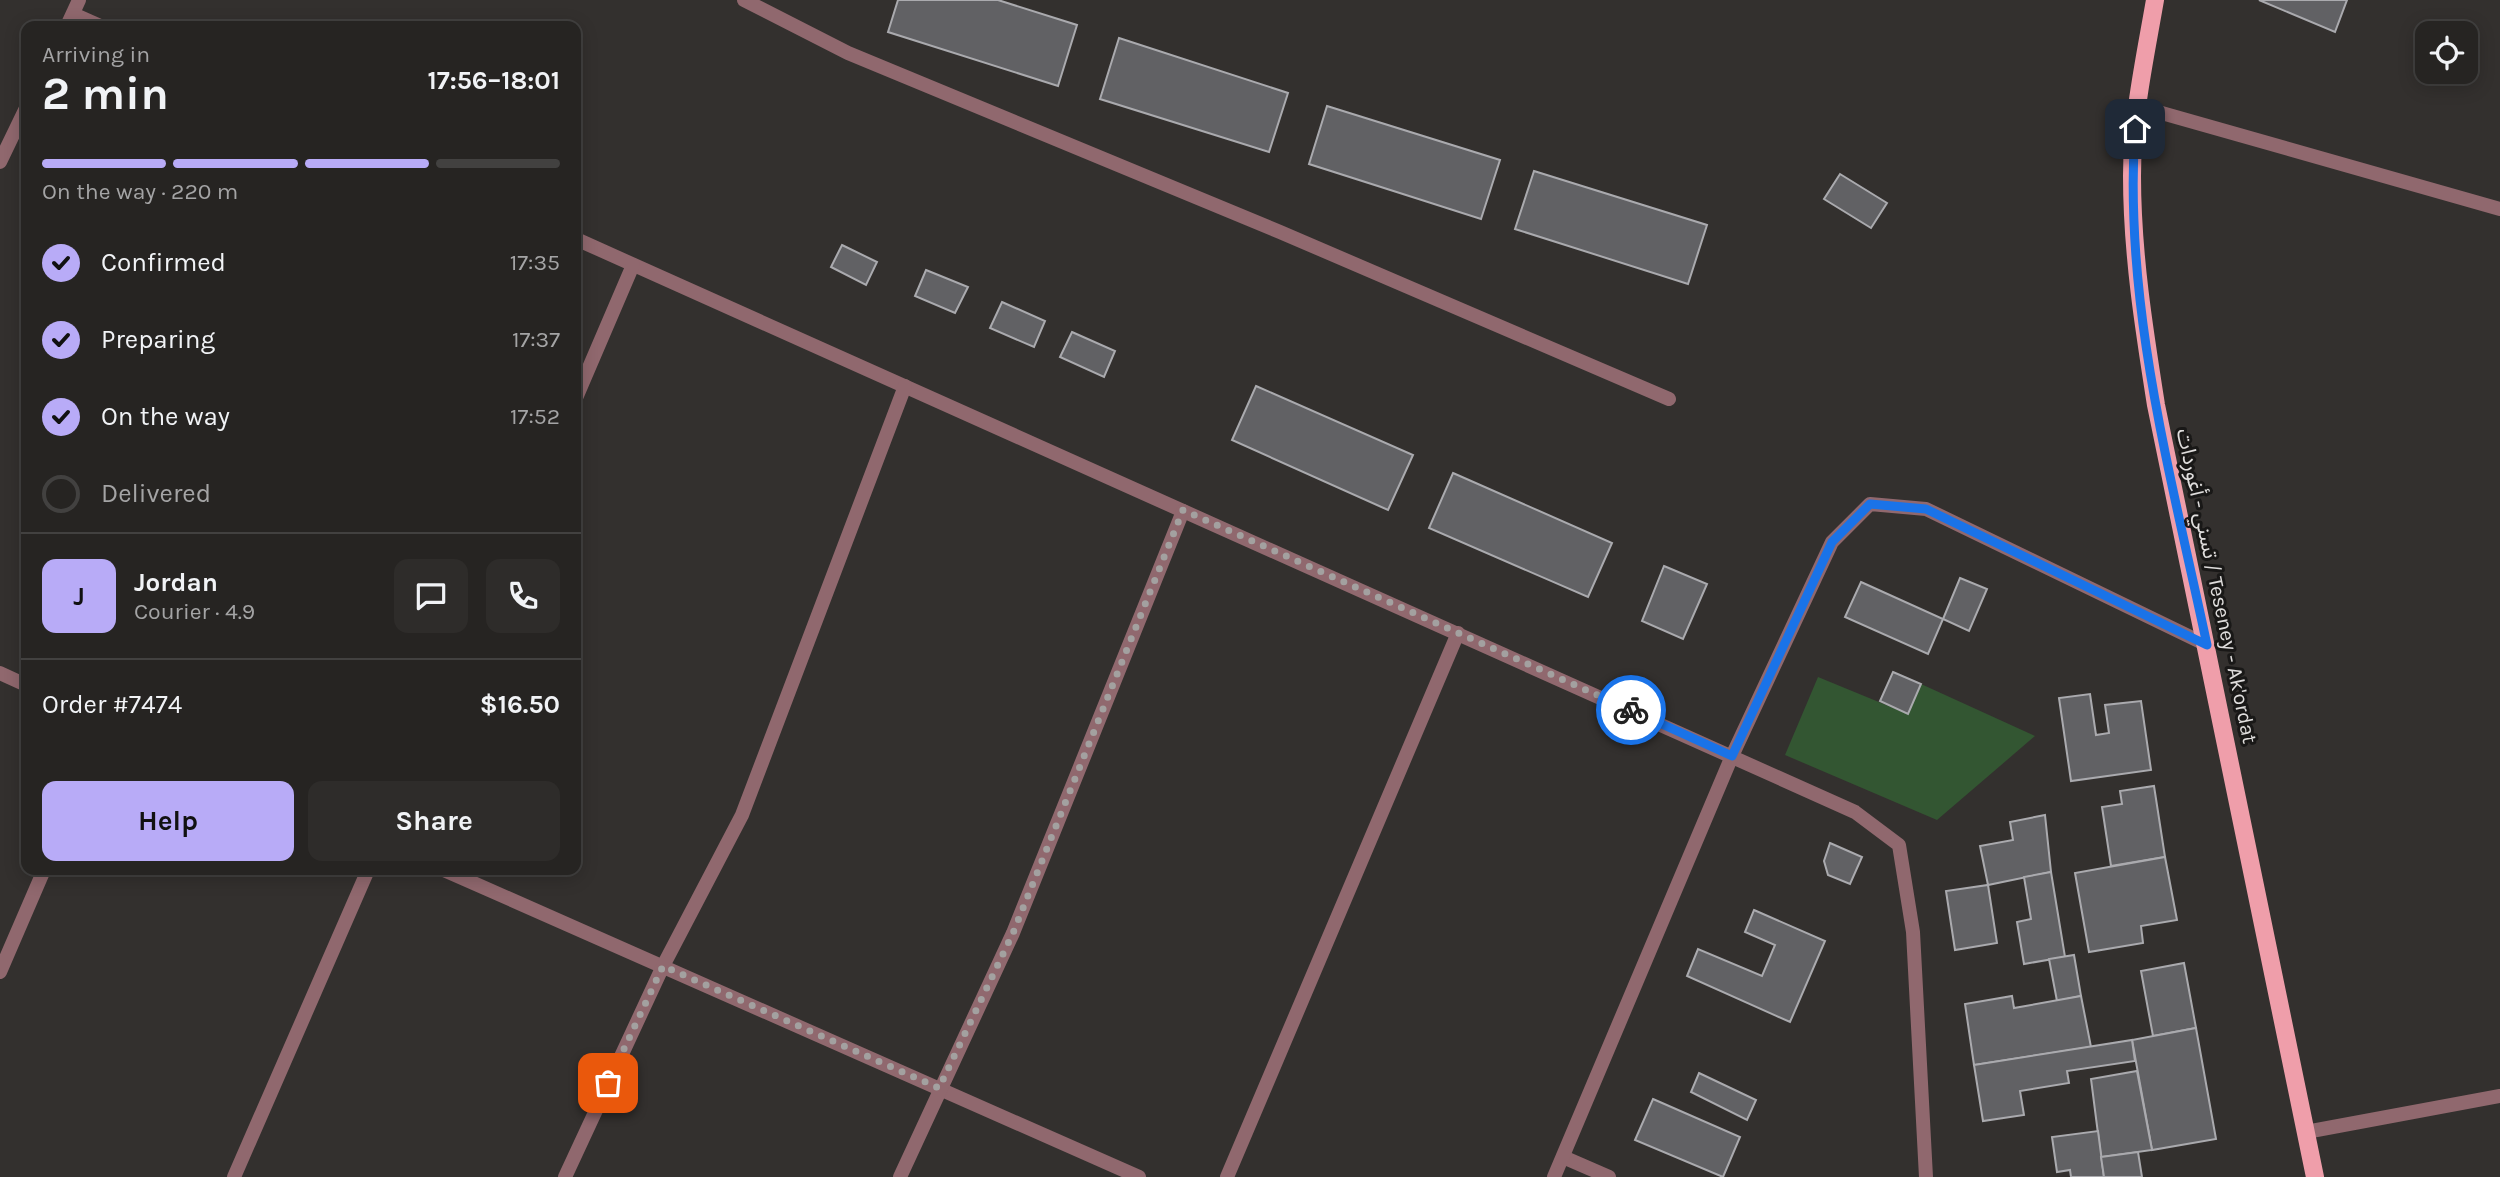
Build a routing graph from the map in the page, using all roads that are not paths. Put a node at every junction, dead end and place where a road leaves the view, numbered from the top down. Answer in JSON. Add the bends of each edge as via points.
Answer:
{"nodes":[{"id":1,"x":744,"y":0,"type":"edge"},
{"id":2,"x":2155,"y":0,"type":"edge"},
{"id":3,"x":73,"y":13,"type":"edge"},
{"id":4,"x":90,"y":21,"type":"edge"},
{"id":5,"x":2137,"y":106,"type":"junction"},
{"id":6,"x":21,"y":118,"type":"edge"},
{"id":7,"x":0,"y":162,"type":"edge"},
{"id":8,"x":2500,"y":209,"type":"edge"},
{"id":9,"x":581,"y":241,"type":"edge"},
{"id":10,"x":633,"y":265,"type":"junction"},
{"id":11,"x":581,"y":386,"type":"edge"},
{"id":12,"x":905,"y":386,"type":"junction"},
{"id":13,"x":1669,"y":399,"type":"dead end"},
{"id":14,"x":1183,"y":510,"type":"junction"},
{"id":15,"x":1458,"y":633,"type":"junction"},
{"id":16,"x":2207,"y":645,"type":"junction"},
{"id":17,"x":0,"y":673,"type":"edge"},
{"id":18,"x":21,"y":683,"type":"edge"},
{"id":19,"x":1732,"y":756,"type":"junction"},
{"id":20,"x":42,"y":875,"type":"edge"},
{"id":21,"x":366,"y":875,"type":"edge"},
{"id":22,"x":455,"y":875,"type":"edge"},
{"id":23,"x":663,"y":966,"type":"junction"},
{"id":24,"x":0,"y":972,"type":"edge"},
{"id":25,"x":939,"y":1088,"type":"junction"},
{"id":26,"x":2500,"y":1096,"type":"edge"},
{"id":27,"x":2306,"y":1132,"type":"junction"},
{"id":28,"x":1563,"y":1157,"type":"junction"},
{"id":29,"x":234,"y":1177,"type":"edge"},
{"id":30,"x":565,"y":1177,"type":"edge"},
{"id":31,"x":900,"y":1177,"type":"edge"},
{"id":32,"x":1139,"y":1177,"type":"edge"},
{"id":33,"x":1227,"y":1177,"type":"edge"},
{"id":34,"x":1554,"y":1177,"type":"edge"},
{"id":35,"x":1609,"y":1177,"type":"edge"},
{"id":36,"x":1926,"y":1177,"type":"edge"},
{"id":37,"x":2315,"y":1177,"type":"edge"}],
"edges":[{"from":1,"to":13,"type":"street","via":[[849,53]]},
{"from":2,"to":5,"type":"main road","name":"تسني - أغوردات / Teseney - Ak'ordat"},
{"from":3,"to":4,"type":"street"},
{"from":5,"to":8,"type":"street"},
{"from":5,"to":16,"type":"main road","name":"تسني - أغوردات / Teseney - Ak'ordat","via":[[2132,175],[2138,288],[2156,405]]},
{"from":6,"to":7,"type":"street"},
{"from":9,"to":10,"type":"street"},
{"from":10,"to":11,"type":"street"},
{"from":10,"to":12,"type":"street"},
{"from":12,"to":14,"type":"street"},
{"from":12,"to":23,"type":"street","via":[[742,816]]},
{"from":14,"to":15,"type":"street"},
{"from":14,"to":25,"type":"street","via":[[1013,933]]},
{"from":15,"to":19,"type":"street"},
{"from":15,"to":33,"type":"street"},
{"from":16,"to":19,"type":"street","via":[[1926,509],[1870,504],[1832,542]]},
{"from":16,"to":27,"type":"main road","name":"تسني - أغوردات / Teseney - Ak'ordat"},
{"from":17,"to":18,"type":"street"},
{"from":19,"to":28,"type":"street"},
{"from":19,"to":36,"type":"street","via":[[1855,812],[1899,845],[1913,932]]},
{"from":20,"to":24,"type":"street"},
{"from":21,"to":29,"type":"street"},
{"from":22,"to":23,"type":"street"},
{"from":23,"to":25,"type":"street"},
{"from":23,"to":30,"type":"street"},
{"from":25,"to":31,"type":"street"},
{"from":25,"to":32,"type":"street"},
{"from":26,"to":27,"type":"street"},
{"from":27,"to":37,"type":"main road","name":"تسني - أغوردات / Teseney - Ak'ordat"},
{"from":28,"to":34,"type":"street"},
{"from":28,"to":35,"type":"street"}]}
